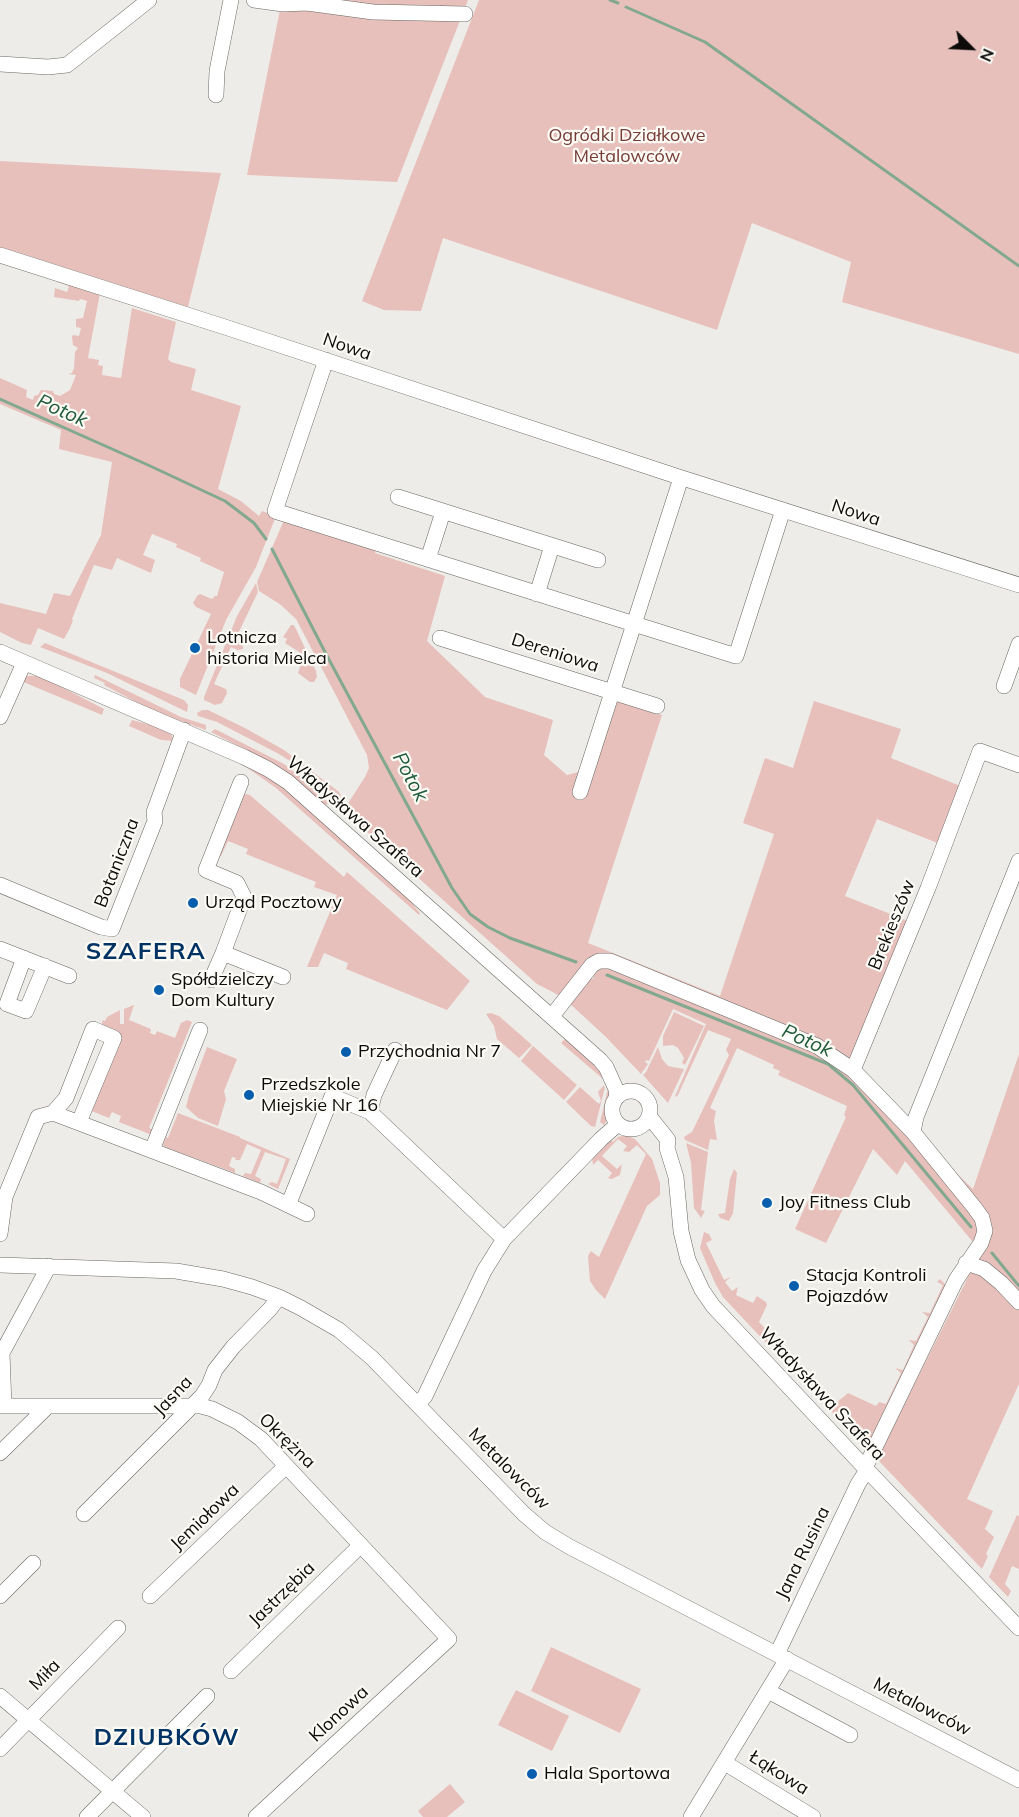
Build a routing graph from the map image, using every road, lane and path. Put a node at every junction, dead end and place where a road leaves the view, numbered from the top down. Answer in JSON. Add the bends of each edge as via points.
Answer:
{"nodes":[{"id":1,"x":149,"y":0,"type":"edge"},
{"id":2,"x":231,"y":0,"type":"edge"},
{"id":3,"x":254,"y":0,"type":"edge"},
{"id":4,"x":465,"y":14,"type":"dead end"},
{"id":5,"x":0,"y":64,"type":"edge"},
{"id":6,"x":216,"y":95,"type":"dead end"},
{"id":7,"x":0,"y":255,"type":"edge"},
{"id":8,"x":326,"y":360,"type":"junction"},
{"id":9,"x":681,"y":478,"type":"junction"},
{"id":10,"x":398,"y":497,"type":"dead end"},
{"id":11,"x":783,"y":510,"type":"junction"},
{"id":12,"x":443,"y":512,"type":"junction"},
{"id":13,"x":552,"y":546,"type":"junction"},
{"id":14,"x":428,"y":559,"type":"junction"},
{"id":15,"x":598,"y":560,"type":"dead end"},
{"id":16,"x":1019,"y":585,"type":"edge"},
{"id":17,"x":537,"y":594,"type":"junction"},
{"id":18,"x":633,"y":624,"type":"junction"},
{"id":19,"x":440,"y":638,"type":"dead end"},
{"id":20,"x":1019,"y":644,"type":"edge"},
{"id":21,"x":0,"y":652,"type":"edge"},
{"id":22,"x":24,"y":663,"type":"junction"},
{"id":23,"x":1004,"y":686,"type":"dead end"},
{"id":24,"x":611,"y":692,"type":"junction"},
{"id":25,"x":657,"y":706,"type":"dead end"},
{"id":26,"x":0,"y":717,"type":"edge"},
{"id":27,"x":184,"y":730,"type":"junction"},
{"id":28,"x":1019,"y":765,"type":"edge"},
{"id":29,"x":241,"y":782,"type":"dead end"},
{"id":30,"x":580,"y":792,"type":"dead end"},
{"id":31,"x":1019,"y":861,"type":"edge"},
{"id":32,"x":0,"y":885,"type":"edge"},
{"id":33,"x":0,"y":949,"type":"edge"},
{"id":34,"x":223,"y":953,"type":"junction"},
{"id":35,"x":24,"y":958,"type":"junction"},
{"id":36,"x":45,"y":966,"type":"junction"},
{"id":37,"x":69,"y":976,"type":"dead end"},
{"id":38,"x":283,"y":977,"type":"dead end"},
{"id":39,"x":211,"y":980,"type":"dead end"},
{"id":40,"x":552,"y":1016,"type":"junction"},
{"id":41,"x":200,"y":1030,"type":"dead end"},
{"id":42,"x":395,"y":1050,"type":"dead end"},
{"id":43,"x":606,"y":1068,"type":"junction"},
{"id":44,"x":854,"y":1070,"type":"junction"},
{"id":45,"x":633,"y":1091,"type":"junction"},
{"id":46,"x":617,"y":1096,"type":"junction"},
{"id":47,"x":370,"y":1112,"type":"junction"},
{"id":48,"x":53,"y":1113,"type":"junction"},
{"id":49,"x":649,"y":1116,"type":"junction"},
{"id":50,"x":79,"y":1122,"type":"junction"},
{"id":51,"x":618,"y":1124,"type":"junction"},
{"id":52,"x":638,"y":1128,"type":"junction"},
{"id":53,"x":913,"y":1132,"type":"junction"},
{"id":54,"x":667,"y":1148,"type":"junction"},
{"id":55,"x":152,"y":1150,"type":"junction"},
{"id":56,"x":289,"y":1203,"type":"junction"},
{"id":57,"x":307,"y":1214,"type":"dead end"},
{"id":58,"x":0,"y":1234,"type":"edge"},
{"id":59,"x":504,"y":1239,"type":"junction"},
{"id":60,"x":968,"y":1261,"type":"junction"},
{"id":61,"x":0,"y":1265,"type":"edge"},
{"id":62,"x":49,"y":1266,"type":"junction"},
{"id":63,"x":279,"y":1297,"type":"junction"},
{"id":64,"x":1019,"y":1302,"type":"edge"},
{"id":65,"x":418,"y":1404,"type":"junction"},
{"id":66,"x":191,"y":1406,"type":"junction"},
{"id":67,"x":2,"y":1407,"type":"edge"},
{"id":68,"x":47,"y":1407,"type":"junction"},
{"id":69,"x":0,"y":1453,"type":"edge"},
{"id":70,"x":286,"y":1466,"type":"junction"},
{"id":71,"x":866,"y":1469,"type":"junction"},
{"id":72,"x":84,"y":1514,"type":"dead end"},
{"id":73,"x":361,"y":1545,"type":"junction"},
{"id":74,"x":33,"y":1563,"type":"dead end"},
{"id":75,"x":0,"y":1596,"type":"edge"},
{"id":76,"x":150,"y":1596,"type":"dead end"},
{"id":77,"x":118,"y":1628,"type":"dead end"},
{"id":78,"x":1019,"y":1628,"type":"edge"},
{"id":79,"x":448,"y":1639,"type":"joint"},
{"id":80,"x":782,"y":1656,"type":"junction"},
{"id":81,"x":231,"y":1671,"type":"dead end"},
{"id":82,"x":768,"y":1691,"type":"junction"},
{"id":83,"x":0,"y":1696,"type":"edge"},
{"id":84,"x":207,"y":1696,"type":"dead end"},
{"id":85,"x":29,"y":1721,"type":"junction"},
{"id":86,"x":850,"y":1734,"type":"dead end"},
{"id":87,"x":0,"y":1749,"type":"edge"},
{"id":88,"x":725,"y":1762,"type":"junction"},
{"id":89,"x":1019,"y":1780,"type":"edge"},
{"id":90,"x":114,"y":1791,"type":"junction"},
{"id":91,"x":87,"y":1817,"type":"edge"},
{"id":92,"x":143,"y":1817,"type":"edge"},
{"id":93,"x":256,"y":1817,"type":"edge"},
{"id":94,"x":691,"y":1817,"type":"edge"},
{"id":95,"x":813,"y":1817,"type":"edge"}],
"edges":[{"from":1,"to":5,"type":"street","via":[[67,65],[48,68]]},
{"from":2,"to":6,"type":"street"},
{"from":3,"to":4,"type":"street","via":[[373,12]]},
{"from":7,"to":8,"type":"street","name":"Nowa"},
{"from":8,"to":9,"type":"street","name":"Nowa"},
{"from":8,"to":14,"type":"street","via":[[275,511]]},
{"from":9,"to":11,"type":"street","name":"Nowa"},
{"from":9,"to":18,"type":"street"},
{"from":10,"to":12,"type":"street"},
{"from":11,"to":16,"type":"street","name":"Nowa"},
{"from":11,"to":18,"type":"street","via":[[736,656]]},
{"from":12,"to":13,"type":"street"},
{"from":12,"to":14,"type":"street"},
{"from":13,"to":15,"type":"street"},
{"from":13,"to":17,"type":"street"},
{"from":14,"to":17,"type":"street"},
{"from":17,"to":18,"type":"street"},
{"from":18,"to":24,"type":"street"},
{"from":19,"to":24,"type":"street","name":"Dereniowa"},
{"from":20,"to":23,"type":"street"},
{"from":21,"to":22,"type":"street","name":"Władysława Szafera"},
{"from":22,"to":26,"type":"street"},
{"from":22,"to":27,"type":"street","name":"Władysława Szafera"},
{"from":24,"to":25,"type":"street","name":"Dereniowa"},
{"from":24,"to":30,"type":"street"},
{"from":27,"to":32,"type":"street","name":"Botaniczna","via":[[154,812],[155,821],[112,929]]},
{"from":27,"to":40,"type":"street","name":"Władysława Szafera","via":[[253,761],[288,782]]},
{"from":28,"to":44,"type":"street","name":"Brekieszów","via":[[980,751]]},
{"from":29,"to":34,"type":"street","via":[[206,870],[237,883],[244,897]]},
{"from":31,"to":53,"type":"street"},
{"from":33,"to":35,"type":"street"},
{"from":34,"to":38,"type":"street"},
{"from":34,"to":39,"type":"street"},
{"from":35,"to":36,"type":"street"},
{"from":35,"to":36,"type":"street","via":[[7,1004],[26,1011]]},
{"from":36,"to":37,"type":"street"},
{"from":40,"to":43,"type":"street","name":"Władysława Szafera"},
{"from":40,"to":44,"type":"street","via":[[592,965],[610,961],[817,1046]]},
{"from":41,"to":55,"type":"street"},
{"from":42,"to":47,"type":"street"},
{"from":43,"to":45,"type":"street","name":"Władysława Szafera","via":[[613,1070]]},
{"from":43,"to":46,"type":"street","name":"Władysława Szafera"},
{"from":44,"to":53,"type":"street"},
{"from":45,"to":46,"type":"street"},
{"from":45,"to":49,"type":"street","via":[[644,1095],[650,1105]]},
{"from":46,"to":51,"type":"street","via":[[612,1113]]},
{"from":47,"to":56,"type":"street","via":[[332,1096]]},
{"from":47,"to":59,"type":"street"},
{"from":48,"to":50,"type":"street"},
{"from":48,"to":50,"type":"street","via":[[66,1098],[93,1029],[114,1038]]},
{"from":48,"to":58,"type":"street","via":[[38,1117],[5,1197]]},
{"from":49,"to":52,"type":"street"},
{"from":49,"to":54,"type":"street","name":"Władysława Szafera","via":[[668,1140]]},
{"from":50,"to":55,"type":"street"},
{"from":51,"to":52,"type":"street","via":[[627,1129]]},
{"from":51,"to":59,"type":"street"},
{"from":52,"to":54,"type":"street","via":[[660,1147]]},
{"from":53,"to":60,"type":"street","via":[[981,1218],[985,1232]]},
{"from":54,"to":71,"type":"street","name":"Władysława Szafera","via":[[676,1177],[684,1244],[702,1290]]},
{"from":55,"to":56,"type":"street"},
{"from":56,"to":57,"type":"street"},
{"from":59,"to":65,"type":"street","via":[[484,1270]]},
{"from":60,"to":64,"type":"street","via":[[1001,1282]]},
{"from":60,"to":71,"type":"street"},
{"from":61,"to":62,"type":"street","name":"Metalowców"},
{"from":62,"to":63,"type":"street","name":"Metalowców","via":[[176,1270],[223,1279]]},
{"from":62,"to":67,"type":"street","via":[[2,1353]]},
{"from":63,"to":65,"type":"street","name":"Metalowców","via":[[339,1330]]},
{"from":63,"to":66,"type":"street","name":"Jasna","via":[[233,1347],[202,1396]]},
{"from":65,"to":80,"type":"street","name":"Metalowców","via":[[545,1532]]},
{"from":66,"to":68,"type":"street","name":"Okrężna"},
{"from":66,"to":70,"type":"street","name":"Okrężna","via":[[212,1408],[238,1422],[261,1439]]},
{"from":66,"to":72,"type":"street","name":"Jasna"},
{"from":67,"to":68,"type":"street","name":"Okrężna"},
{"from":68,"to":69,"type":"street"},
{"from":70,"to":73,"type":"street","name":"Okrężna"},
{"from":70,"to":76,"type":"street","name":"Jemiołowa"},
{"from":71,"to":78,"type":"street","name":"Władysława Szafera"},
{"from":71,"to":80,"type":"street","name":"Jana Rusina"},
{"from":73,"to":79,"type":"street","name":"Okrężna"},
{"from":73,"to":81,"type":"street","name":"Jastrzębia"},
{"from":74,"to":75,"type":"street"},
{"from":77,"to":85,"type":"street","name":"Miła"},
{"from":79,"to":93,"type":"street","name":"Klonowa"},
{"from":80,"to":82,"type":"street","name":"Łąkowa"},
{"from":80,"to":89,"type":"street","name":"Metalowców"},
{"from":82,"to":86,"type":"street"},
{"from":82,"to":88,"type":"street","name":"Łąkowa"},
{"from":83,"to":85,"type":"street"},
{"from":84,"to":90,"type":"street"},
{"from":85,"to":87,"type":"street","name":"Miła"},
{"from":85,"to":90,"type":"street"},
{"from":88,"to":94,"type":"street","name":"Łąkowa"},
{"from":88,"to":95,"type":"street","name":"Łąkowa"},
{"from":90,"to":91,"type":"street"},
{"from":90,"to":92,"type":"street"}]}
